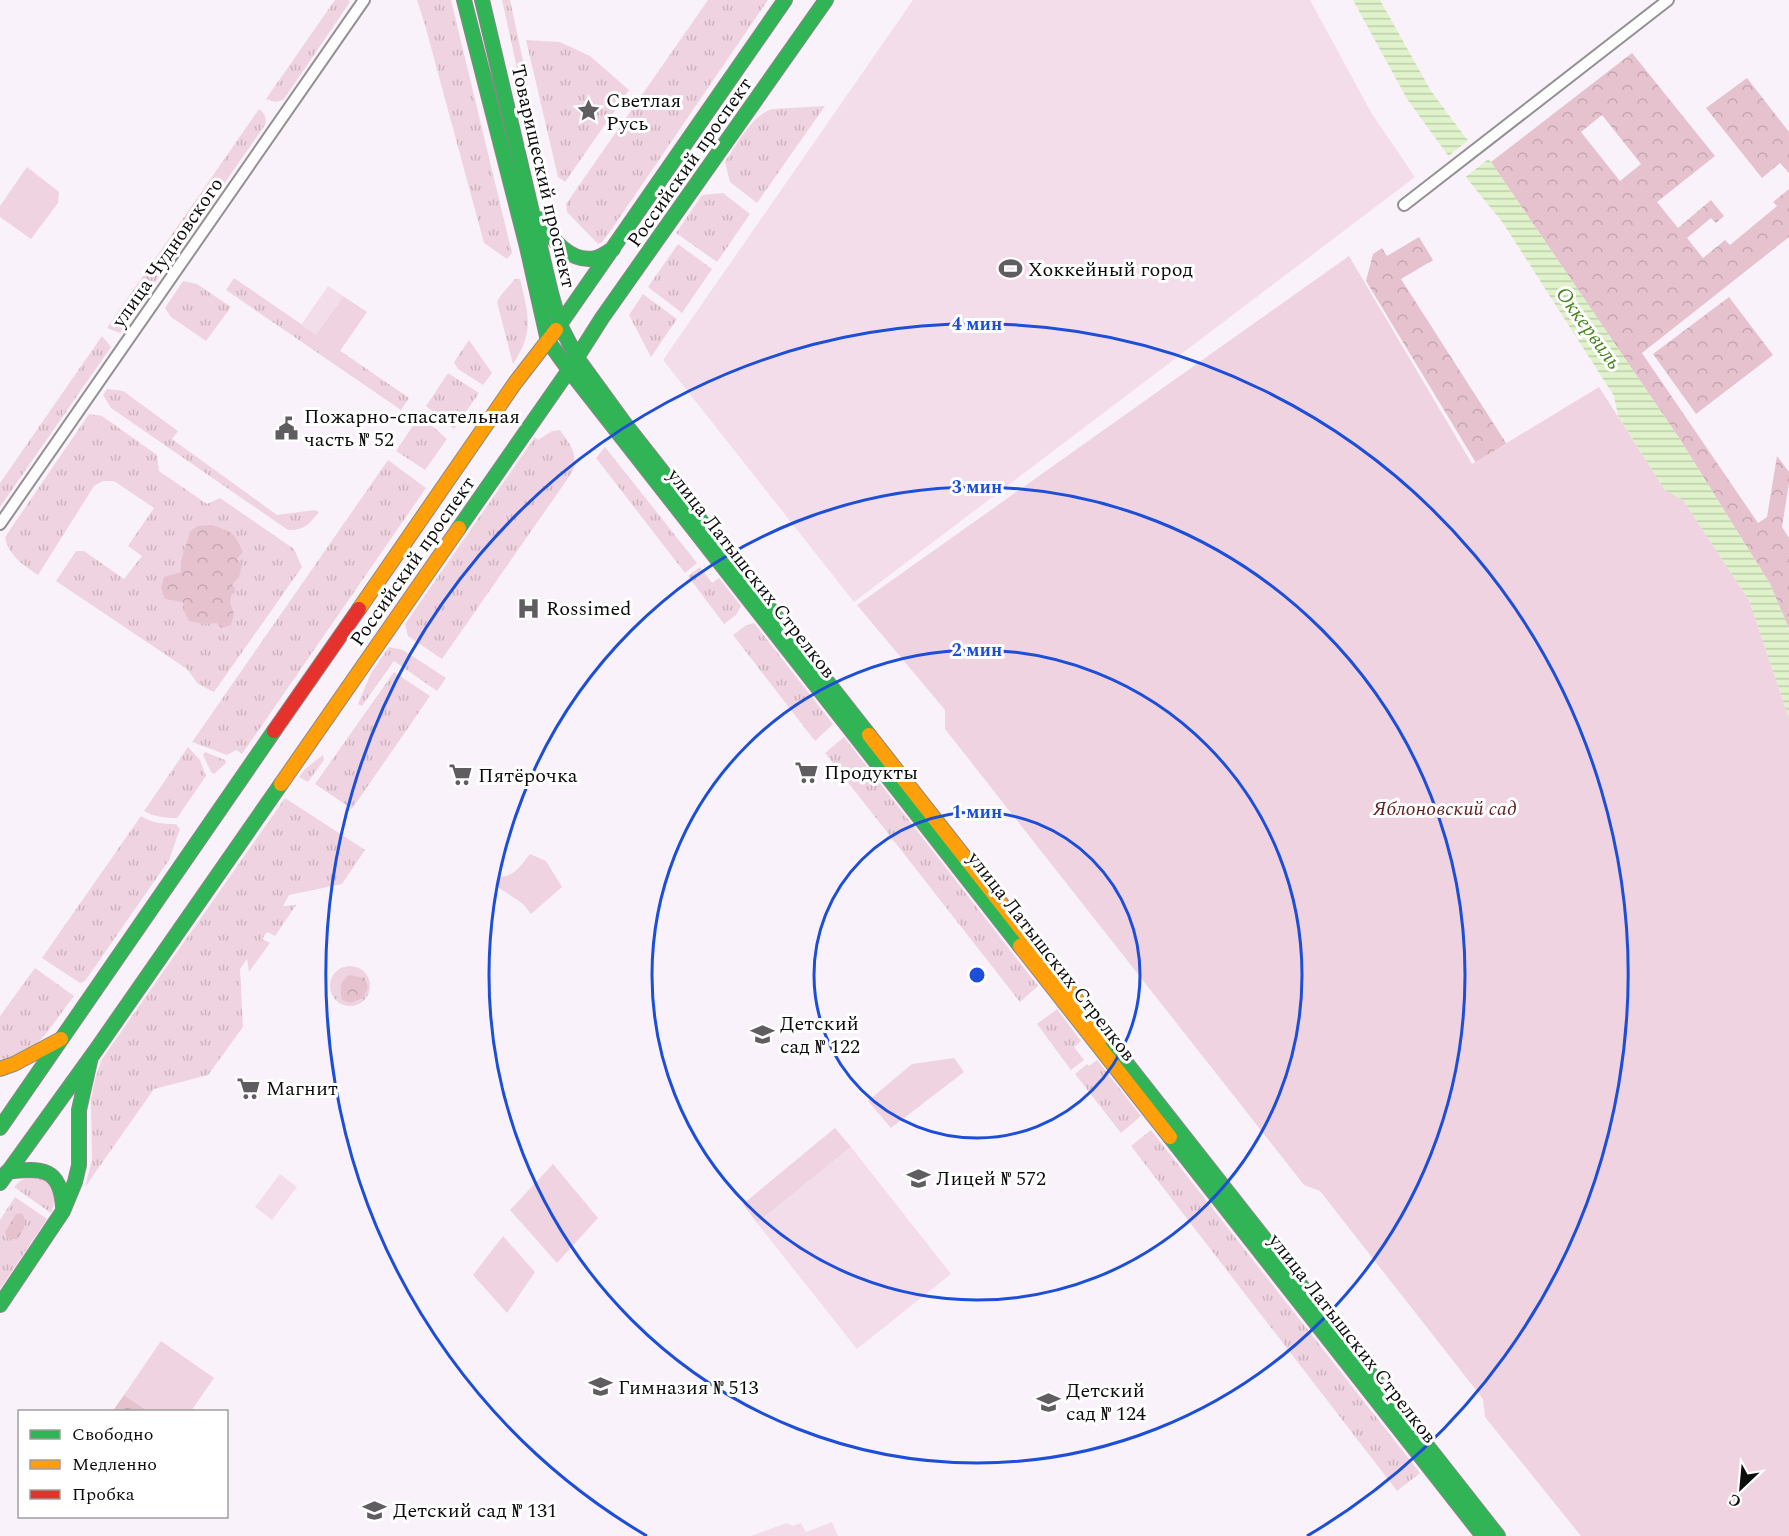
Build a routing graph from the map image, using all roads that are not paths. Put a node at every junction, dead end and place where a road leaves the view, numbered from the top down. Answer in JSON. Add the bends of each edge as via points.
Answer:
{"nodes":[{"id":1,"x":364,"y":0,"type":"edge"},
{"id":2,"x":464,"y":0,"type":"edge"},
{"id":3,"x":482,"y":0,"type":"edge"},
{"id":4,"x":785,"y":0,"type":"edge"},
{"id":5,"x":826,"y":0,"type":"edge"},
{"id":6,"x":1668,"y":0,"type":"edge"},
{"id":7,"x":1404,"y":205,"type":"dead end"},
{"id":8,"x":532,"y":208,"type":"junction"},
{"id":9,"x":613,"y":249,"type":"junction"},
{"id":10,"x":560,"y":325,"type":"junction"},
{"id":11,"x":548,"y":341,"type":"junction"},
{"id":12,"x":573,"y":364,"type":"junction"},
{"id":13,"x":0,"y":524,"type":"edge"},
{"id":14,"x":63,"y":1038,"type":"junction"},
{"id":15,"x":91,"y":1056,"type":"junction"},
{"id":16,"x":0,"y":1069,"type":"edge"},
{"id":17,"x":0,"y":1128,"type":"edge"},
{"id":18,"x":4,"y":1178,"type":"edge"},
{"id":19,"x":63,"y":1211,"type":"junction"},
{"id":20,"x":0,"y":1305,"type":"edge"},
{"id":21,"x":1486,"y":1534,"type":"edge"}],
"edges":[{"from":1,"to":13,"type":"street","name":"улица Чудновского"},
{"from":2,"to":11,"type":"main road","name":"Товарищеский проспект"},
{"from":3,"to":8,"type":"main road","name":"Товарищеский проспект"},
{"from":4,"to":9,"type":"main road","name":"Российский проспект"},
{"from":5,"to":12,"type":"main road","name":"Российский проспект"},
{"from":6,"to":7,"type":"street"},
{"from":8,"to":9,"type":"main road","via":[[550,236],[567,252],[594,259]]},
{"from":8,"to":10,"type":"main road","name":"Товарищеский проспект"},
{"from":9,"to":10,"type":"main road","name":"Российский проспект"},
{"from":10,"to":11,"type":"main road","name":"Российский проспект"},
{"from":10,"to":12,"type":"main road","name":"Товарищеский проспект"},
{"from":11,"to":12,"type":"main road","name":"улица Латышских Стрелков"},
{"from":11,"to":14,"type":"main road","name":"Российский проспект","via":[[515,383]]},
{"from":12,"to":15,"type":"main road","name":"Российский проспект"},
{"from":12,"to":21,"type":"main road","name":"улица Латышских Стрелков","via":[[610,424]]},
{"from":14,"to":16,"type":"main road","name":"Российский проспект"},
{"from":14,"to":17,"type":"main road","name":"Российский проспект"},
{"from":15,"to":18,"type":"main road","name":"Российский проспект"},
{"from":15,"to":19,"type":"main road","name":"Российский проспект","via":[[80,1110],[79,1165]]},
{"from":18,"to":19,"type":"main road","name":"Российский проспект","via":[[24,1169],[47,1172],[57,1178],[61,1187]]},
{"from":19,"to":20,"type":"main road","name":"Российский проспект"}]}
